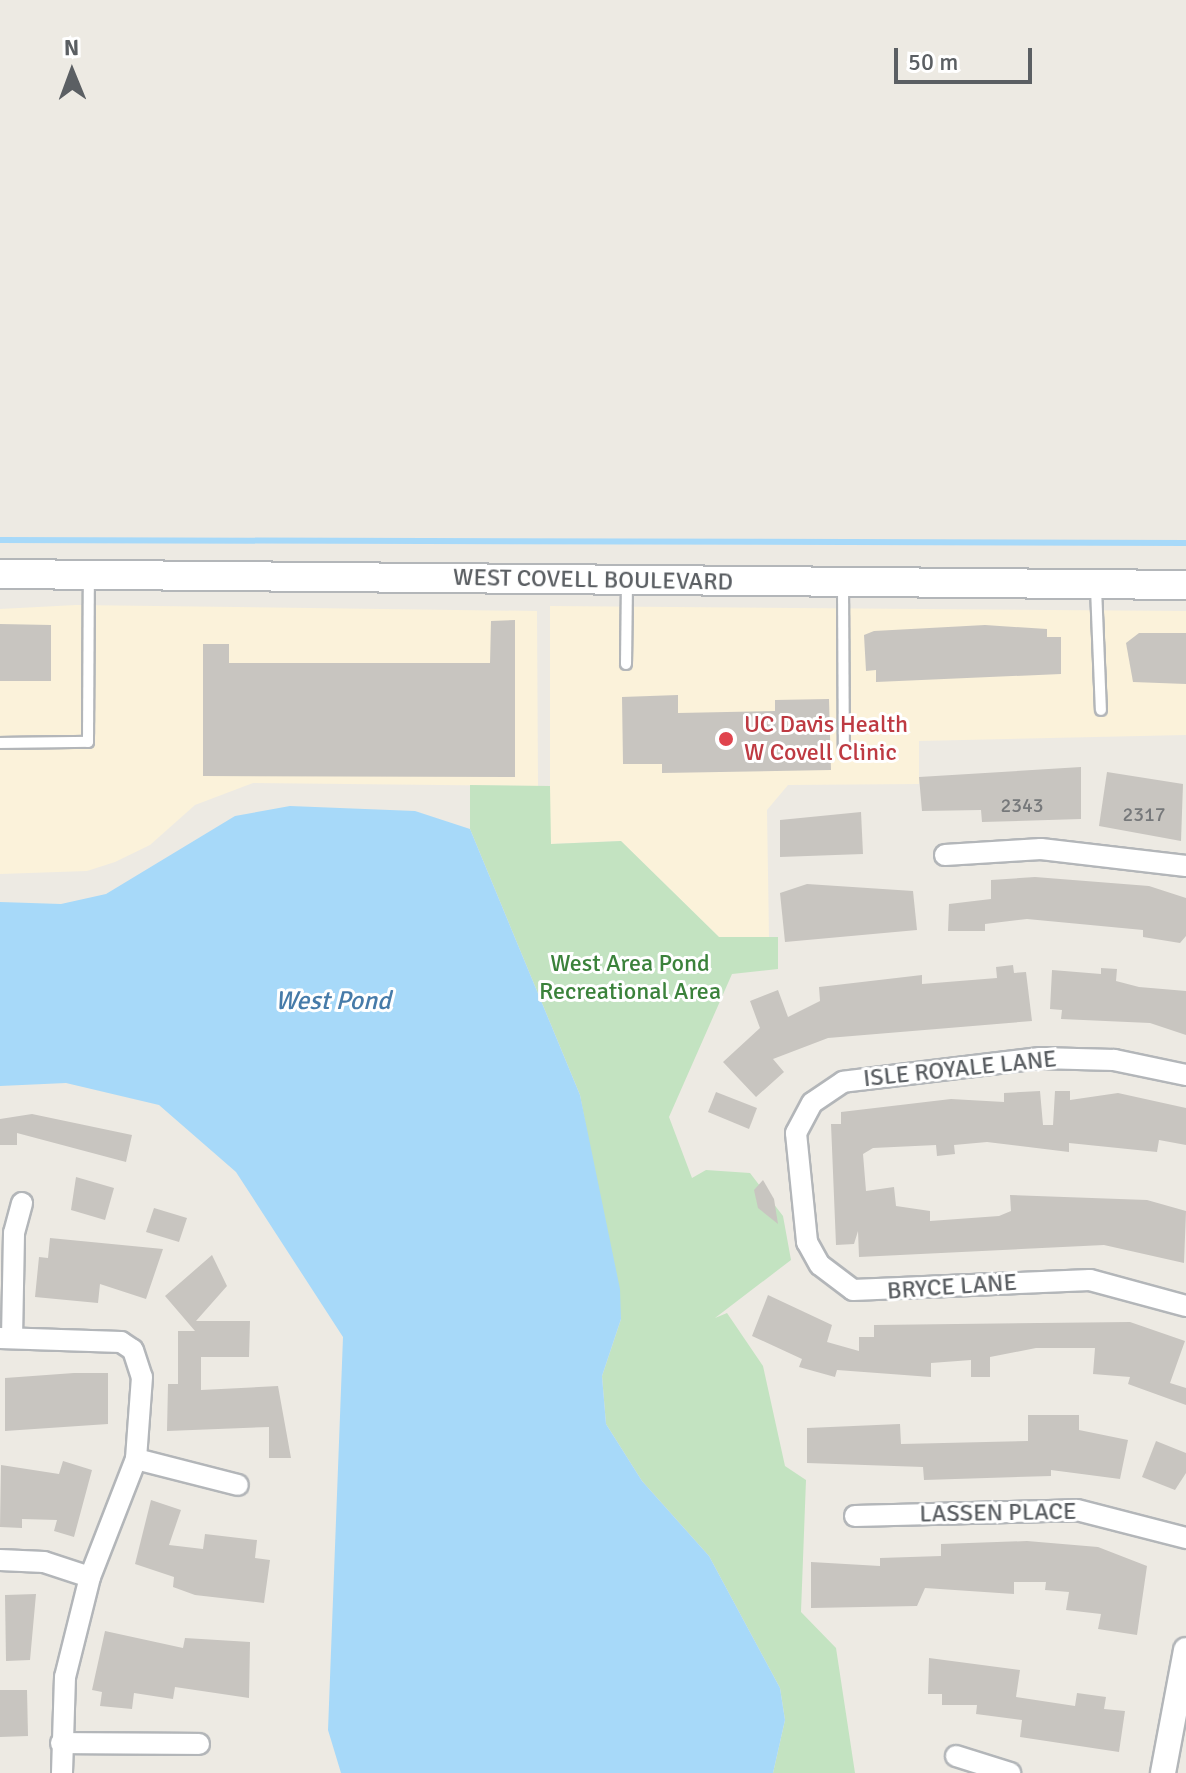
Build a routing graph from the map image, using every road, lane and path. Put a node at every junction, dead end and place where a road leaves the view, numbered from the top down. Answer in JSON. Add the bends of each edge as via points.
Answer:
{"nodes":[{"id":1,"x":89,"y":573,"type":"junction"},
{"id":2,"x":0,"y":574,"type":"edge"},
{"id":3,"x":627,"y":581,"type":"junction"},
{"id":4,"x":1096,"y":584,"type":"junction"},
{"id":5,"x":843,"y":585,"type":"junction"},
{"id":6,"x":1186,"y":585,"type":"edge"},
{"id":7,"x":626,"y":664,"type":"dead end"},
{"id":8,"x":1101,"y":710,"type":"dead end"},
{"id":9,"x":0,"y":743,"type":"edge"},
{"id":10,"x":844,"y":754,"type":"dead end"},
{"id":11,"x":945,"y":855,"type":"dead end"},
{"id":12,"x":1186,"y":866,"type":"edge"},
{"id":13,"x":1186,"y":1075,"type":"edge"},
{"id":14,"x":799,"y":1171,"type":"joint"},
{"id":15,"x":22,"y":1203,"type":"dead end"},
{"id":16,"x":1186,"y":1306,"type":"edge"},
{"id":17,"x":6,"y":1338,"type":"edge"},
{"id":18,"x":136,"y":1459,"type":"junction"},
{"id":19,"x":238,"y":1485,"type":"dead end"},
{"id":20,"x":855,"y":1516,"type":"dead end"},
{"id":21,"x":1186,"y":1538,"type":"edge"},
{"id":22,"x":0,"y":1560,"type":"edge"},
{"id":23,"x":90,"y":1577,"type":"junction"},
{"id":24,"x":1186,"y":1650,"type":"edge"},
{"id":25,"x":61,"y":1743,"type":"junction"},
{"id":26,"x":199,"y":1744,"type":"dead end"},
{"id":27,"x":956,"y":1756,"type":"dead end"},
{"id":28,"x":62,"y":1773,"type":"edge"},
{"id":29,"x":1010,"y":1773,"type":"edge"},
{"id":30,"x":1163,"y":1773,"type":"edge"}],
"edges":[{"from":1,"to":2,"type":"main road","name":"WEST COVELL BOULEVARD"},
{"from":1,"to":3,"type":"main road","name":"WEST COVELL BOULEVARD"},
{"from":1,"to":9,"type":"lane","via":[[88,742]]},
{"from":3,"to":5,"type":"main road","name":"WEST COVELL BOULEVARD"},
{"from":3,"to":7,"type":"lane"},
{"from":4,"to":5,"type":"main road","name":"WEST COVELL BOULEVARD"},
{"from":4,"to":6,"type":"main road","name":"WEST COVELL BOULEVARD"},
{"from":4,"to":8,"type":"lane"},
{"from":5,"to":10,"type":"lane"},
{"from":11,"to":12,"type":"street","via":[[1041,849]]},
{"from":13,"to":14,"type":"street","name":"ISLE ROYALE LANE","via":[[1114,1060],[1040,1058],[843,1082],[802,1117]]},
{"from":14,"to":16,"type":"street","name":"BRYCE LANE","via":[[812,1255],[853,1290],[1090,1280]]},
{"from":15,"to":17,"type":"street","via":[[14,1233]]},
{"from":17,"to":18,"type":"street","via":[[106,1339],[133,1350],[142,1377]]},
{"from":18,"to":19,"type":"street"},
{"from":18,"to":23,"type":"street"},
{"from":20,"to":21,"type":"street","name":"LASSEN PLACE","via":[[1065,1509]]},
{"from":22,"to":23,"type":"street","via":[[44,1562]]},
{"from":23,"to":25,"type":"street","via":[[65,1677]]},
{"from":24,"to":30,"type":"street"},
{"from":25,"to":26,"type":"street"},
{"from":25,"to":28,"type":"street"},
{"from":27,"to":29,"type":"street"}]}
